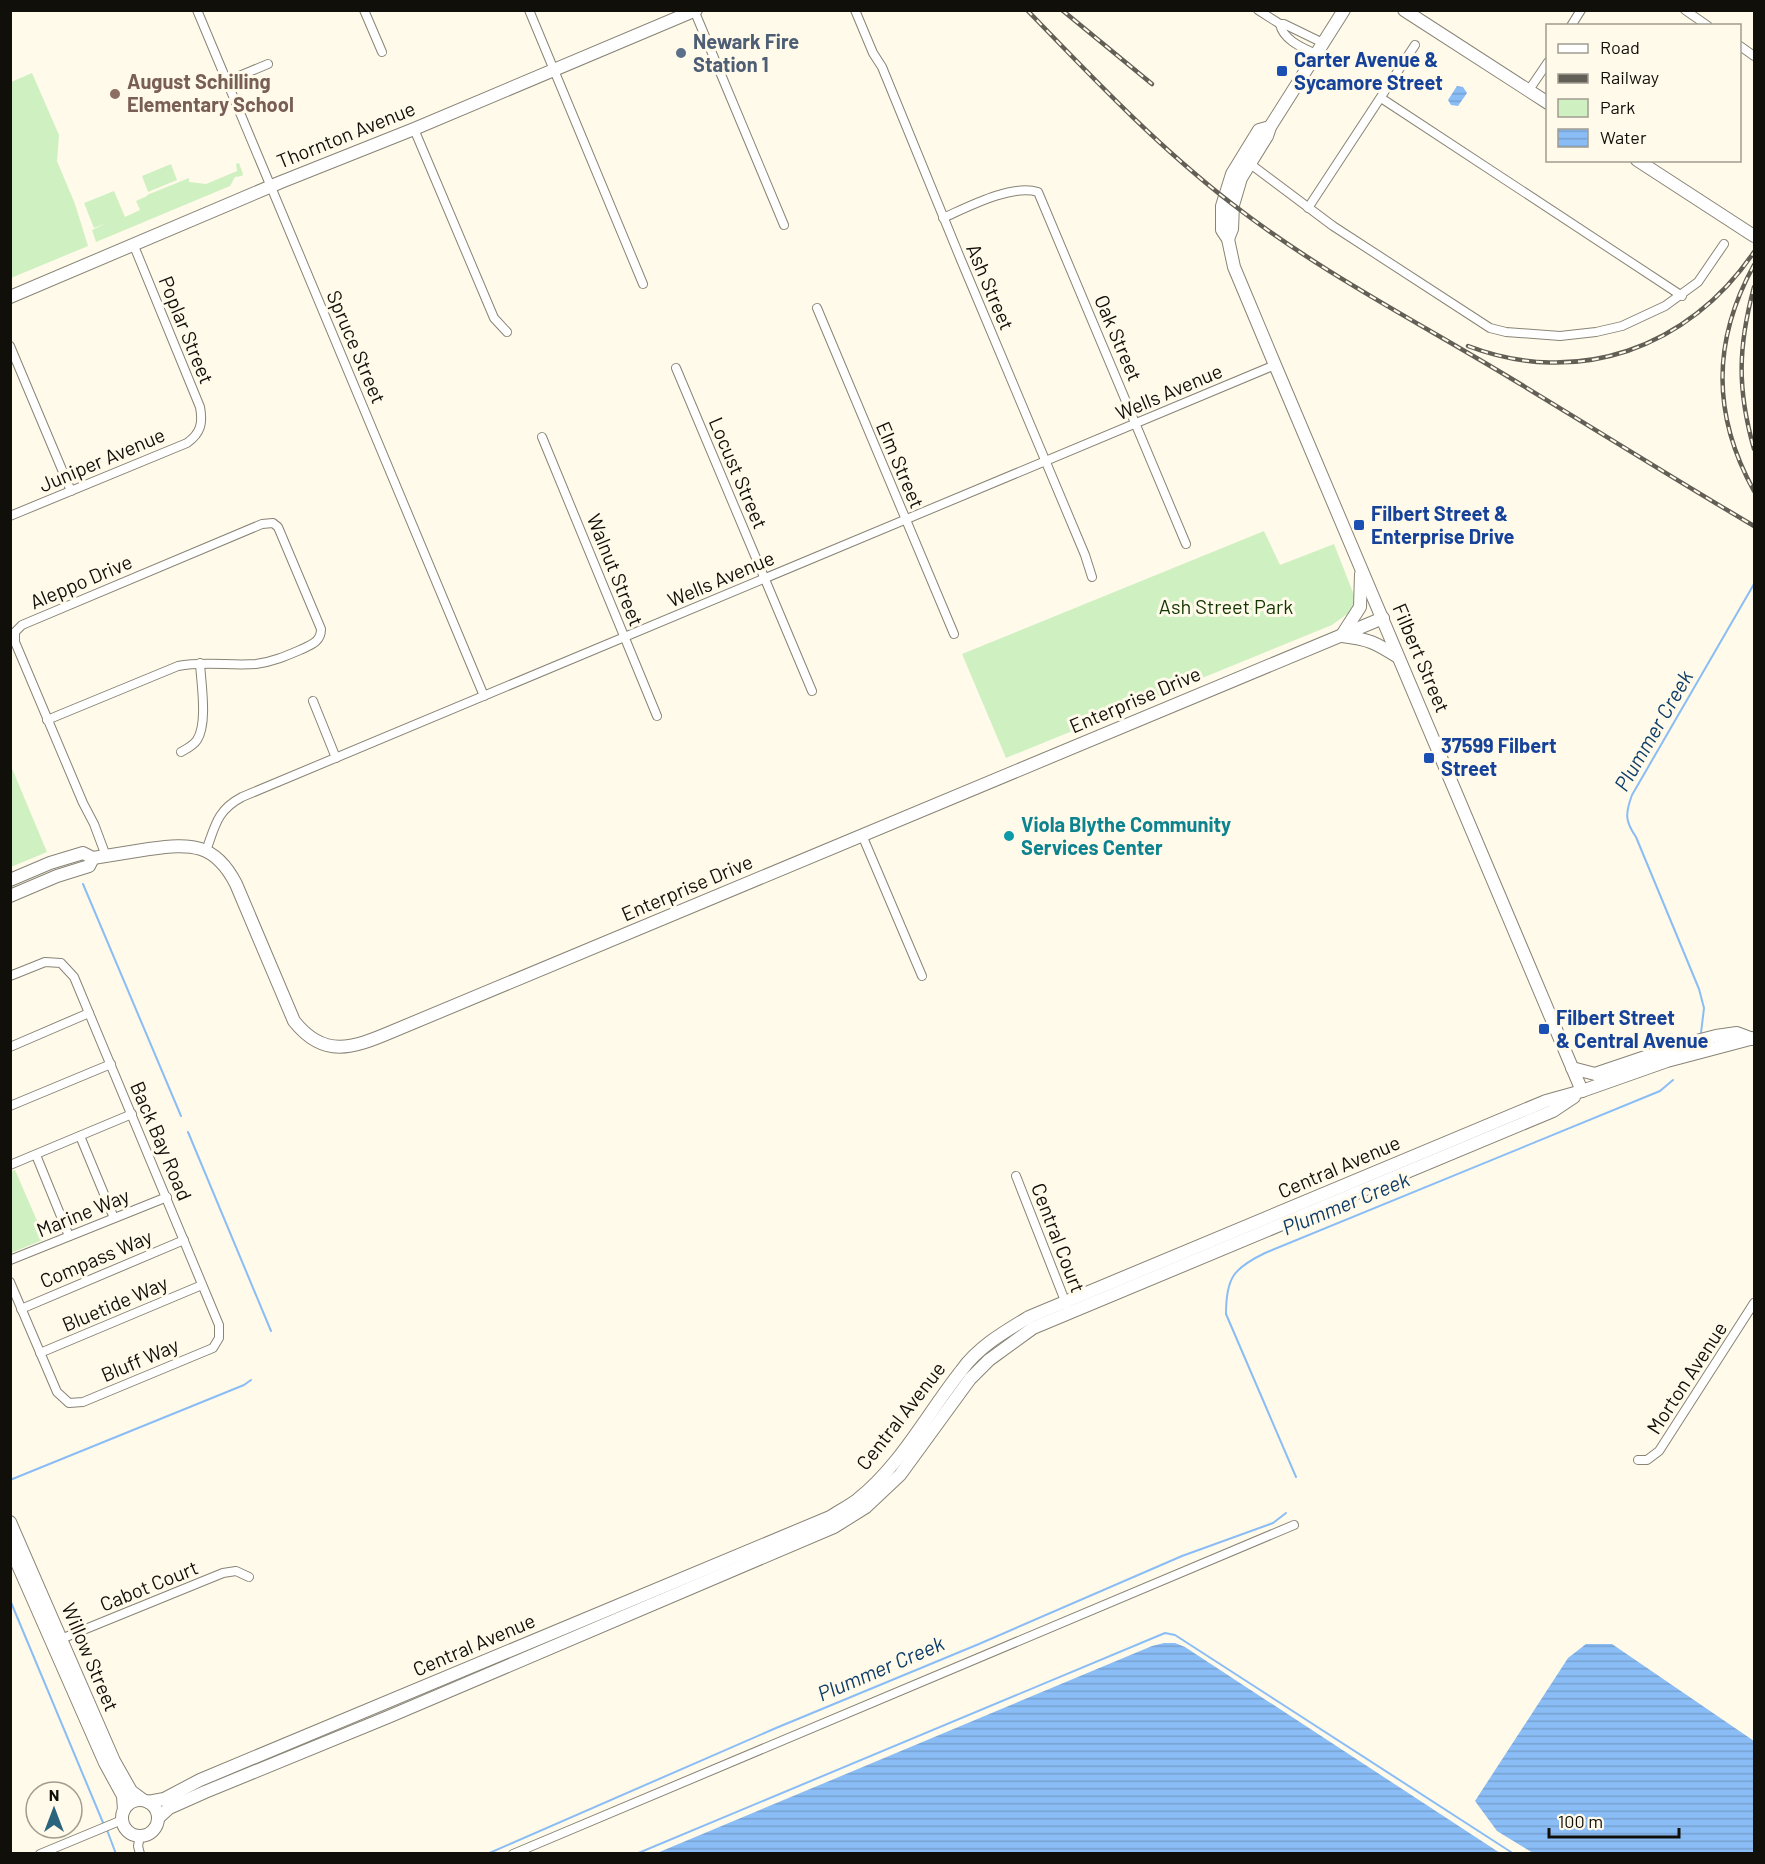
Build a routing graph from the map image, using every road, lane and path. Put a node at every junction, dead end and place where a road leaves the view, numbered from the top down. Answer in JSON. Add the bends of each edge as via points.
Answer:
{"nodes":[{"id":1,"x":197,"y":10,"type":"edge"},
{"id":2,"x":364,"y":10,"type":"edge"},
{"id":3,"x":529,"y":10,"type":"edge"},
{"id":4,"x":855,"y":10,"type":"edge"},
{"id":5,"x":1258,"y":10,"type":"edge"},
{"id":6,"x":1344,"y":10,"type":"edge"},
{"id":7,"x":1404,"y":10,"type":"edge"},
{"id":8,"x":1581,"y":10,"type":"edge"},
{"id":9,"x":1685,"y":10,"type":"edge"},
{"id":10,"x":695,"y":11,"type":"edge"},
{"id":11,"x":1280,"y":24,"type":"junction"},
{"id":12,"x":1572,"y":24,"type":"edge"},
{"id":13,"x":1705,"y":24,"type":"edge"},
{"id":14,"x":1323,"y":43,"type":"junction"},
{"id":15,"x":1415,"y":45,"type":"dead end"},
{"id":16,"x":1741,"y":47,"type":"edge"},
{"id":17,"x":382,"y":52,"type":"dead end"},
{"id":18,"x":1316,"y":54,"type":"junction"},
{"id":19,"x":1755,"y":56,"type":"edge"},
{"id":20,"x":268,"y":64,"type":"dead end"},
{"id":21,"x":1546,"y":65,"type":"edge"},
{"id":22,"x":554,"y":70,"type":"junction"},
{"id":23,"x":227,"y":81,"type":"junction"},
{"id":24,"x":1529,"y":90,"type":"junction"},
{"id":25,"x":1381,"y":98,"type":"junction"},
{"id":26,"x":1546,"y":102,"type":"edge"},
{"id":27,"x":1270,"y":127,"type":"junction"},
{"id":28,"x":414,"y":129,"type":"junction"},
{"id":29,"x":1640,"y":162,"type":"edge"},
{"id":30,"x":1249,"y":163,"type":"junction"},
{"id":31,"x":271,"y":187,"type":"junction"},
{"id":32,"x":1228,"y":201,"type":"junction"},
{"id":33,"x":1308,"y":208,"type":"junction"},
{"id":34,"x":943,"y":218,"type":"junction"},
{"id":35,"x":784,"y":225,"type":"dead end"},
{"id":36,"x":1755,"y":236,"type":"edge"},
{"id":37,"x":1724,"y":244,"type":"dead end"},
{"id":38,"x":134,"y":246,"type":"junction"},
{"id":39,"x":643,"y":284,"type":"dead end"},
{"id":40,"x":1682,"y":296,"type":"junction"},
{"id":41,"x":10,"y":297,"type":"edge"},
{"id":42,"x":817,"y":308,"type":"dead end"},
{"id":43,"x":507,"y":332,"type":"dead end"},
{"id":44,"x":10,"y":346,"type":"edge"},
{"id":45,"x":1275,"y":365,"type":"junction"},
{"id":46,"x":676,"y":368,"type":"dead end"},
{"id":47,"x":1135,"y":424,"type":"junction"},
{"id":48,"x":201,"y":427,"type":"joint"},
{"id":49,"x":542,"y":437,"type":"dead end"},
{"id":50,"x":1046,"y":461,"type":"junction"},
{"id":51,"x":71,"y":491,"type":"junction"},
{"id":52,"x":10,"y":516,"type":"edge"},
{"id":53,"x":905,"y":520,"type":"junction"},
{"id":54,"x":1186,"y":544,"type":"dead end"},
{"id":55,"x":1361,"y":569,"type":"junction"},
{"id":56,"x":1092,"y":577,"type":"dead end"},
{"id":57,"x":765,"y":578,"type":"junction"},
{"id":58,"x":1383,"y":618,"type":"junction"},
{"id":59,"x":954,"y":634,"type":"dead end"},
{"id":60,"x":1341,"y":636,"type":"junction"},
{"id":61,"x":624,"y":637,"type":"junction"},
{"id":62,"x":1398,"y":657,"type":"junction"},
{"id":63,"x":200,"y":663,"type":"junction"},
{"id":64,"x":812,"y":691,"type":"dead end"},
{"id":65,"x":484,"y":696,"type":"junction"},
{"id":66,"x":313,"y":701,"type":"dead end"},
{"id":67,"x":657,"y":716,"type":"dead end"},
{"id":68,"x":47,"y":720,"type":"junction"},
{"id":69,"x":181,"y":752,"type":"dead end"},
{"id":70,"x":336,"y":758,"type":"junction"},
{"id":71,"x":862,"y":836,"type":"junction"},
{"id":72,"x":206,"y":851,"type":"junction"},
{"id":73,"x":100,"y":857,"type":"junction"},
{"id":74,"x":10,"y":880,"type":"edge"},
{"id":75,"x":10,"y":896,"type":"edge"},
{"id":76,"x":10,"y":976,"type":"edge"},
{"id":77,"x":922,"y":976,"type":"dead end"},
{"id":78,"x":89,"y":1013,"type":"junction"},
{"id":79,"x":1754,"y":1039,"type":"edge"},
{"id":80,"x":10,"y":1047,"type":"edge"},
{"id":81,"x":111,"y":1064,"type":"junction"},
{"id":82,"x":1572,"y":1068,"type":"junction"},
{"id":83,"x":1582,"y":1091,"type":"junction"},
{"id":84,"x":10,"y":1106,"type":"edge"},
{"id":85,"x":132,"y":1114,"type":"junction"},
{"id":86,"x":80,"y":1136,"type":"junction"},
{"id":87,"x":36,"y":1155,"type":"junction"},
{"id":88,"x":10,"y":1166,"type":"edge"},
{"id":89,"x":1016,"y":1176,"type":"dead end"},
{"id":90,"x":167,"y":1197,"type":"junction"},
{"id":91,"x":114,"y":1218,"type":"junction"},
{"id":92,"x":69,"y":1236,"type":"junction"},
{"id":93,"x":184,"y":1240,"type":"junction"},
{"id":94,"x":10,"y":1260,"type":"edge"},
{"id":95,"x":10,"y":1282,"type":"edge"},
{"id":96,"x":202,"y":1286,"type":"junction"},
{"id":97,"x":1755,"y":1303,"type":"edge"},
{"id":98,"x":1067,"y":1306,"type":"junction"},
{"id":99,"x":21,"y":1309,"type":"junction"},
{"id":100,"x":219,"y":1338,"type":"joint"},
{"id":101,"x":40,"y":1353,"type":"junction"},
{"id":102,"x":1638,"y":1460,"type":"dead end"},
{"id":103,"x":10,"y":1522,"type":"edge"},
{"id":104,"x":1294,"y":1525,"type":"dead end"},
{"id":105,"x":10,"y":1547,"type":"edge"},
{"id":106,"x":249,"y":1577,"type":"dead end"},
{"id":107,"x":61,"y":1639,"type":"junction"},
{"id":108,"x":146,"y":1801,"type":"junction"},
{"id":109,"x":120,"y":1817,"type":"junction"},
{"id":110,"x":158,"y":1818,"type":"junction"},
{"id":111,"x":140,"y":1836,"type":"junction"},
{"id":112,"x":40,"y":1854,"type":"edge"},
{"id":113,"x":140,"y":1854,"type":"edge"},
{"id":114,"x":513,"y":1854,"type":"edge"}],
"edges":[{"from":1,"to":23,"type":"street","name":"Spruce Street"},
{"from":2,"to":17,"type":"street"},
{"from":3,"to":22,"type":"street"},
{"from":4,"to":34,"type":"street","name":"Ash Street"},
{"from":5,"to":11,"type":"street"},
{"from":6,"to":14,"type":"street"},
{"from":7,"to":24,"type":"street"},
{"from":8,"to":12,"type":"street"},
{"from":9,"to":13,"type":"street"},
{"from":10,"to":22,"type":"street","name":"Thornton Avenue"},
{"from":10,"to":35,"type":"street"},
{"from":11,"to":14,"type":"street"},
{"from":11,"to":18,"type":"street","via":[[1293,42]]},
{"from":14,"to":18,"type":"street"},
{"from":15,"to":25,"type":"street"},
{"from":16,"to":19,"type":"street"},
{"from":18,"to":27,"type":"street"},
{"from":20,"to":23,"type":"street"},
{"from":21,"to":24,"type":"street"},
{"from":22,"to":28,"type":"street","name":"Thornton Avenue"},
{"from":22,"to":39,"type":"street"},
{"from":23,"to":31,"type":"street","name":"Spruce Street"},
{"from":24,"to":26,"type":"street"},
{"from":25,"to":33,"type":"street"},
{"from":25,"to":40,"type":"street"},
{"from":27,"to":30,"type":"street"},
{"from":27,"to":32,"type":"street","via":[[1259,130],[1241,157],[1232,174]]},
{"from":28,"to":31,"type":"street","name":"Thornton Avenue"},
{"from":28,"to":43,"type":"street","via":[[494,318]]},
{"from":29,"to":36,"type":"street"},
{"from":30,"to":32,"type":"street"},
{"from":30,"to":33,"type":"street"},
{"from":31,"to":38,"type":"street","name":"Thornton Avenue"},
{"from":31,"to":65,"type":"street","name":"Spruce Street"},
{"from":32,"to":45,"type":"street","name":"Filbert Street","via":[[1232,229],[1228,239],[1234,267]]},
{"from":33,"to":40,"type":"street","via":[[1498,330],[1560,336],[1596,332],[1642,318]]},
{"from":34,"to":47,"type":"street","name":"Oak Street","via":[[995,197],[1025,189],[1038,192]]},
{"from":34,"to":50,"type":"street","name":"Ash Street"},
{"from":37,"to":40,"type":"street","via":[[1698,282]]},
{"from":38,"to":41,"type":"street","name":"Thornton Avenue"},
{"from":38,"to":48,"type":"street","name":"Poplar Street","via":[[200,407]]},
{"from":42,"to":53,"type":"street","name":"Elm Street"},
{"from":44,"to":51,"type":"street"},
{"from":45,"to":47,"type":"street","name":"Wells Avenue"},
{"from":45,"to":55,"type":"street","name":"Filbert Street"},
{"from":46,"to":57,"type":"street","name":"Locust Street"},
{"from":47,"to":50,"type":"street","name":"Wells Avenue"},
{"from":47,"to":54,"type":"street","name":"Oak Street"},
{"from":48,"to":51,"type":"street","name":"Juniper Avenue","via":[[188,443]]},
{"from":49,"to":61,"type":"street","name":"Walnut Street"},
{"from":50,"to":53,"type":"street","name":"Wells Avenue"},
{"from":50,"to":56,"type":"street","name":"Ash Street"},
{"from":51,"to":52,"type":"street","name":"Juniper Avenue"},
{"from":53,"to":57,"type":"street","name":"Wells Avenue"},
{"from":53,"to":59,"type":"street","name":"Elm Street"},
{"from":55,"to":58,"type":"street","name":"Filbert Street"},
{"from":55,"to":60,"type":"street","via":[[1360,607]]},
{"from":57,"to":61,"type":"street","name":"Wells Avenue"},
{"from":57,"to":64,"type":"street","name":"Locust Street"},
{"from":58,"to":60,"type":"street","name":"Enterprise Drive"},
{"from":58,"to":62,"type":"street","name":"Filbert Street"},
{"from":60,"to":62,"type":"street","via":[[1364,638]]},
{"from":60,"to":71,"type":"street","name":"Enterprise Drive"},
{"from":61,"to":65,"type":"street","name":"Wells Avenue"},
{"from":61,"to":67,"type":"street","name":"Walnut Street"},
{"from":62,"to":82,"type":"street","name":"Filbert Street"},
{"from":63,"to":68,"type":"street","via":[[165,671]]},
{"from":63,"to":68,"type":"street","name":"Aleppo Drive","via":[[269,662],[314,644],[321,635],[319,621],[281,531],[273,523],[262,524],[18,628],[15,642]]},
{"from":63,"to":69,"type":"street","via":[[200,732],[196,741]]},
{"from":65,"to":70,"type":"street","name":"Wells Avenue"},
{"from":66,"to":70,"type":"street"},
{"from":68,"to":73,"type":"street","name":"Aleppo Drive","via":[[94,824]]},
{"from":70,"to":72,"type":"street","name":"Wells Avenue","via":[[230,803],[217,820]]},
{"from":71,"to":72,"type":"street","name":"Enterprise Drive","via":[[363,1044],[337,1048],[311,1037],[294,1021],[233,878],[224,864]]},
{"from":71,"to":77,"type":"street"},
{"from":72,"to":73,"type":"street","via":[[173,846]]},
{"from":73,"to":74,"type":"street","via":[[83,853]]},
{"from":73,"to":75,"type":"street","via":[[89,866]]},
{"from":76,"to":78,"type":"street","name":"Back Bay Road","via":[[45,962],[61,963],[75,977]]},
{"from":78,"to":80,"type":"street"},
{"from":78,"to":81,"type":"street","name":"Back Bay Road"},
{"from":79,"to":82,"type":"street","via":[[1737,1033],[1716,1036],[1595,1074]]},
{"from":79,"to":83,"type":"street","name":"Central Avenue","via":[[1667,1060]]},
{"from":81,"to":84,"type":"street"},
{"from":81,"to":85,"type":"street","name":"Back Bay Road"},
{"from":82,"to":83,"type":"street","name":"Filbert Street"},
{"from":83,"to":98,"type":"street","name":"Central Avenue","via":[[1546,1101]]},
{"from":85,"to":86,"type":"street"},
{"from":85,"to":90,"type":"street","name":"Back Bay Road"},
{"from":86,"to":87,"type":"street"},
{"from":86,"to":91,"type":"street"},
{"from":87,"to":88,"type":"street"},
{"from":87,"to":92,"type":"street"},
{"from":89,"to":98,"type":"street","name":"Central Court"},
{"from":90,"to":91,"type":"street","name":"Marine Way"},
{"from":90,"to":93,"type":"street","name":"Back Bay Road"},
{"from":91,"to":92,"type":"street","name":"Marine Way"},
{"from":92,"to":94,"type":"street","name":"Marine Way"},
{"from":93,"to":96,"type":"street","name":"Back Bay Road"},
{"from":93,"to":99,"type":"street","name":"Compass Way"},
{"from":95,"to":99,"type":"street"},
{"from":96,"to":100,"type":"street","name":"Back Bay Road","via":[[219,1326]]},
{"from":96,"to":101,"type":"street","name":"Bluetide Way"},
{"from":97,"to":102,"type":"street","name":"Morton Avenue","via":[[1659,1451],[1647,1460]]},
{"from":98,"to":108,"type":"street","name":"Central Avenue","via":[[1029,1317],[975,1355],[890,1468],[857,1500],[830,1517],[200,1780],[164,1799]]},
{"from":98,"to":110,"type":"street","name":"Central Avenue","via":[[989,1360],[970,1379],[900,1474],[867,1507],[834,1527],[205,1792],[169,1808]]},
{"from":99,"to":101,"type":"street"},
{"from":100,"to":101,"type":"street","name":"Bluff Way","via":[[213,1348],[83,1402],[69,1403],[57,1392]]},
{"from":103,"to":107,"type":"street","name":"Willow Street"},
{"from":104,"to":114,"type":"street"},
{"from":105,"to":109,"type":"street","name":"Willow Street","via":[[123,1796]]},
{"from":106,"to":107,"type":"street","name":"Cabot Court","via":[[237,1570],[223,1573]]},
{"from":107,"to":108,"type":"street","name":"Willow Street","via":[[114,1761],[131,1791]]},
{"from":108,"to":109,"type":"street","via":[[132,1802]]},
{"from":108,"to":110,"type":"street","via":[[156,1809]]},
{"from":109,"to":111,"type":"street","via":[[126,1830]]},
{"from":109,"to":112,"type":"street"},
{"from":110,"to":111,"type":"street","via":[[155,1829]]},
{"from":111,"to":113,"type":"street"}]}
